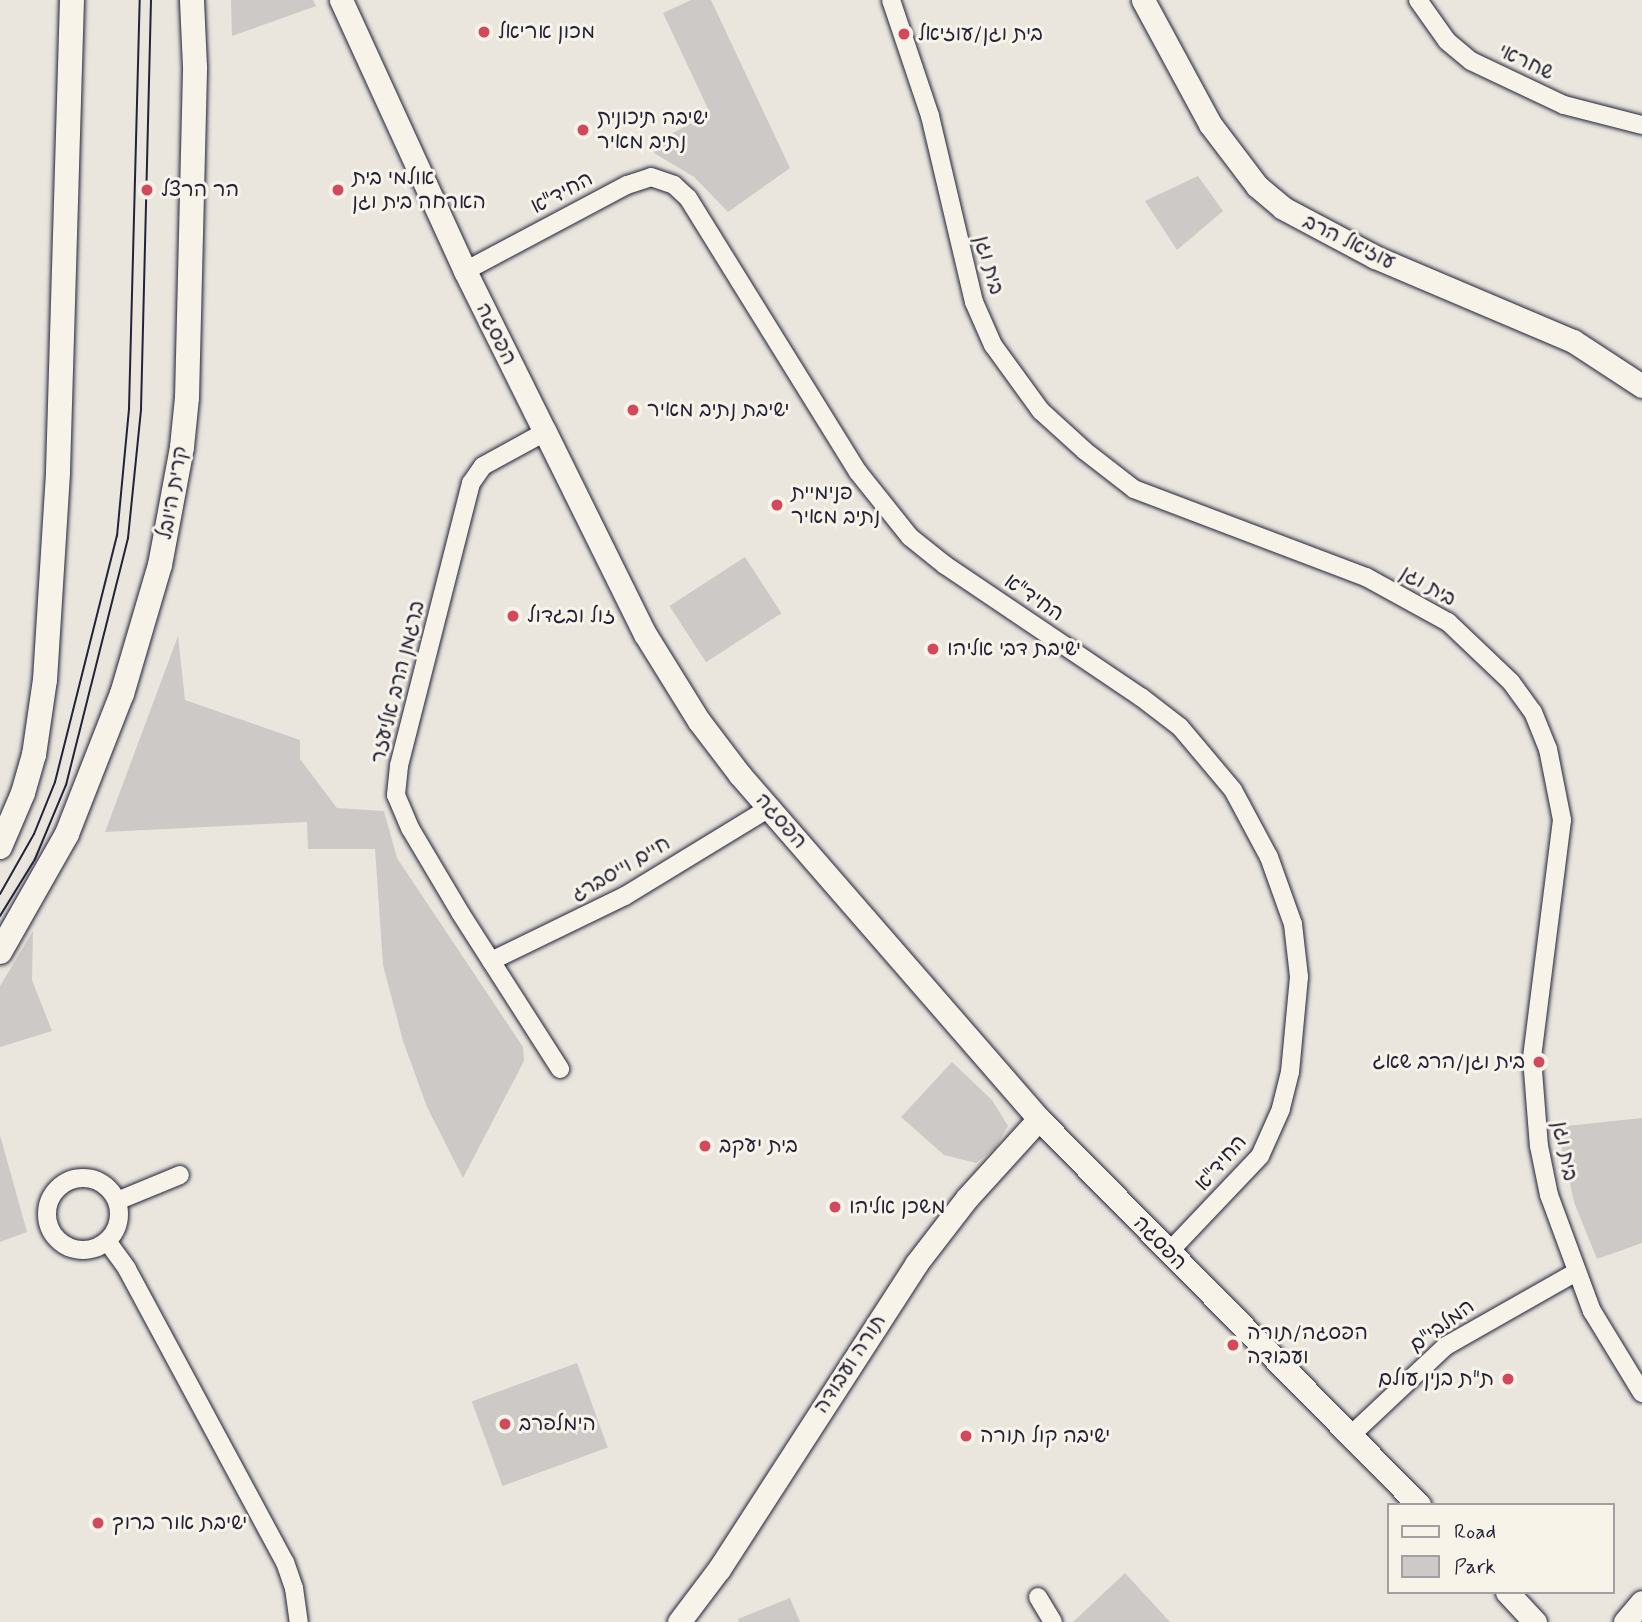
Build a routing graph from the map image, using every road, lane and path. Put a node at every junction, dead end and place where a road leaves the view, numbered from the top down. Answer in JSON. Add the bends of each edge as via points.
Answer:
{"nodes":[{"id":1,"x":72,"y":0,"type":"edge"},
{"id":2,"x":192,"y":0,"type":"edge"},
{"id":3,"x":341,"y":0,"type":"edge"},
{"id":4,"x":891,"y":0,"type":"edge"},
{"id":5,"x":1143,"y":0,"type":"edge"},
{"id":6,"x":1418,"y":0,"type":"edge"},
{"id":7,"x":1642,"y":125,"type":"edge"},
{"id":8,"x":465,"y":271,"type":"junction"},
{"id":9,"x":1642,"y":386,"type":"edge"},
{"id":10,"x":545,"y":432,"type":"junction"},
{"id":11,"x":769,"y":807,"type":"junction"},
{"id":12,"x":0,"y":847,"type":"edge"},
{"id":13,"x":0,"y":953,"type":"edge"},
{"id":14,"x":491,"y":961,"type":"junction"},
{"id":15,"x":561,"y":1069,"type":"dead end"},
{"id":16,"x":1039,"y":1119,"type":"junction"},
{"id":17,"x":180,"y":1175,"type":"dead end"},
{"id":18,"x":117,"y":1201,"type":"junction"},
{"id":19,"x":107,"y":1241,"type":"junction"},
{"id":20,"x":1169,"y":1252,"type":"junction"},
{"id":21,"x":1576,"y":1272,"type":"junction"},
{"id":22,"x":1642,"y":1393,"type":"edge"},
{"id":23,"x":1349,"y":1437,"type":"junction"},
{"id":24,"x":1417,"y":1503,"type":"edge"},
{"id":25,"x":1509,"y":1594,"type":"edge"},
{"id":26,"x":1038,"y":1597,"type":"dead end"},
{"id":27,"x":1642,"y":1602,"type":"edge"},
{"id":28,"x":299,"y":1622,"type":"edge"},
{"id":29,"x":679,"y":1622,"type":"edge"},
{"id":30,"x":1053,"y":1622,"type":"edge"},
{"id":31,"x":1535,"y":1622,"type":"edge"},
{"id":32,"x":1625,"y":1622,"type":"edge"}],
"edges":[{"from":1,"to":12,"type":"main road","via":[[58,483],[45,680],[34,755]]},
{"from":2,"to":13,"type":"main road","name":"קרית היובל","via":[[195,67],[187,398],[160,565],[121,694],[67,834]]},
{"from":3,"to":8,"type":"street","name":"הפסגה"},
{"from":4,"to":21,"type":"street","name":"בית וגן","via":[[930,116],[974,302],[993,345],[1041,411],[1134,489],[1366,578],[1447,622],[1511,682],[1533,712],[1548,749],[1562,820],[1532,1058],[1535,1106],[1549,1195]]},
{"from":5,"to":9,"type":"street","name":"עוזיאל הרב","via":[[1210,124],[1256,186],[1283,208],[1376,257],[1573,341]]},
{"from":6,"to":7,"type":"street","name":"שחראי","via":[[1447,41],[1471,61],[1564,105]]},
{"from":8,"to":10,"type":"street","name":"הפסגה"},
{"from":8,"to":20,"type":"street","name":"החיד\"א","via":[[627,184],[652,177],[674,185],[688,198],[858,472],[910,537],[1170,719],[1233,790],[1269,856],[1293,924],[1299,977],[1290,1072],[1281,1109],[1260,1156]]},
{"from":10,"to":11,"type":"street","name":"הפסגה","via":[[670,676],[699,721]]},
{"from":10,"to":14,"type":"street","name":"ברגמן הרב אליעזר","via":[[483,466],[471,483],[399,766],[396,795],[410,828]]},
{"from":11,"to":14,"type":"street","name":"חיים וייסברג","via":[[625,896]]},
{"from":11,"to":16,"type":"street","name":"הפסגה"},
{"from":14,"to":15,"type":"street","name":"ברגמן הרב אליעזר"},
{"from":16,"to":20,"type":"street","name":"הפסגה"},
{"from":16,"to":29,"type":"street","name":"תורה ועבודה","via":[[967,1198],[916,1264],[719,1569]]},
{"from":17,"to":18,"type":"street"},
{"from":18,"to":19,"type":"street","via":[[118,1225]]},
{"from":18,"to":19,"type":"street","via":[[101,1182],[76,1178],[55,1189],[46,1211],[51,1233],[69,1248],[92,1250]]},
{"from":19,"to":28,"type":"street","via":[[127,1269],[285,1562]]},
{"from":20,"to":23,"type":"street","name":"הפסגה"},
{"from":21,"to":22,"type":"street","name":"בית וגן","via":[[1592,1311]]},
{"from":21,"to":23,"type":"street","name":"המלבי\"ם","via":[[1446,1346]]},
{"from":23,"to":24,"type":"street","name":"הפסגה"},
{"from":25,"to":31,"type":"street"},
{"from":26,"to":30,"type":"street"},
{"from":27,"to":32,"type":"street"}]}
